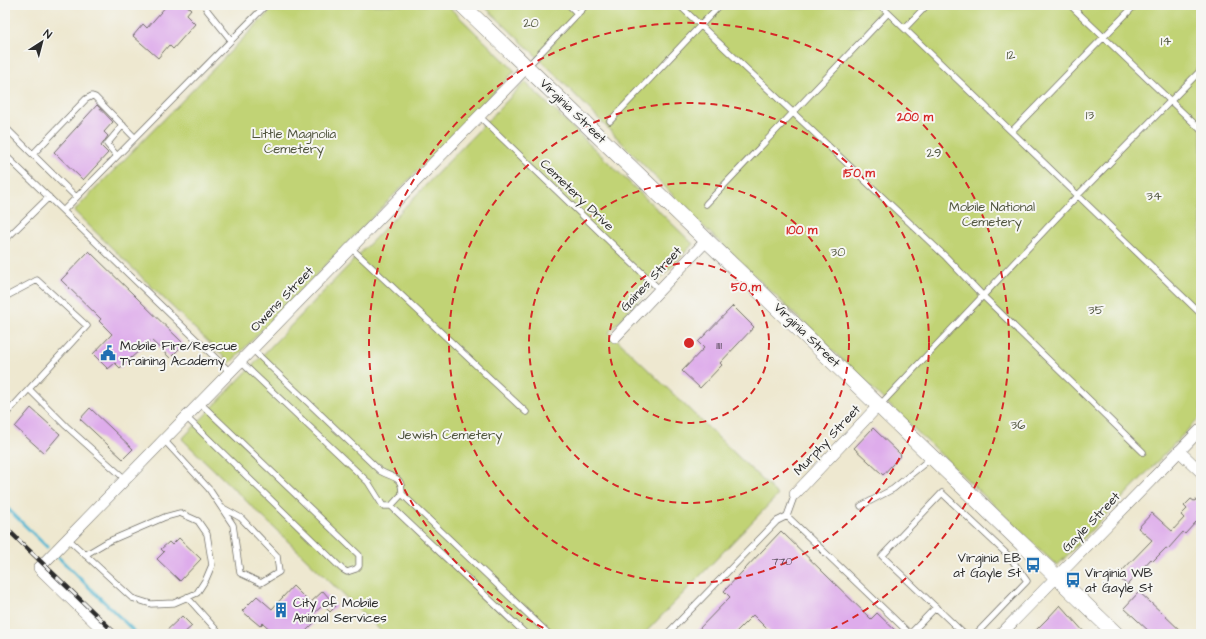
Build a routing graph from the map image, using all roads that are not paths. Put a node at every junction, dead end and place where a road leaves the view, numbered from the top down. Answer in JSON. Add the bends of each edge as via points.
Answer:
{"nodes":[{"id":1,"x":206,"y":5,"type":"edge"},
{"id":2,"x":266,"y":5,"type":"edge"},
{"id":3,"x":462,"y":5,"type":"edge"},
{"id":4,"x":568,"y":5,"type":"edge"},
{"id":5,"x":586,"y":5,"type":"edge"},
{"id":6,"x":679,"y":5,"type":"edge"},
{"id":7,"x":720,"y":5,"type":"edge"},
{"id":8,"x":880,"y":5,"type":"edge"},
{"id":9,"x":927,"y":5,"type":"edge"},
{"id":10,"x":1070,"y":5,"type":"edge"},
{"id":11,"x":1135,"y":5,"type":"edge"},
{"id":12,"x":888,"y":13,"type":"junction"},
{"id":13,"x":578,"y":14,"type":"junction"},
{"id":14,"x":701,"y":26,"type":"junction"},
{"id":15,"x":905,"y":28,"type":"junction"},
{"id":16,"x":1104,"y":37,"type":"junction"},
{"id":17,"x":231,"y":40,"type":"junction"},
{"id":18,"x":527,"y":67,"type":"junction"},
{"id":19,"x":1201,"y":70,"type":"edge"},
{"id":20,"x":1171,"y":101,"type":"junction"},
{"id":21,"x":793,"y":114,"type":"junction"},
{"id":22,"x":479,"y":116,"type":"junction"},
{"id":23,"x":610,"y":121,"type":"dead end"},
{"id":24,"x":123,"y":125,"type":"junction"},
{"id":25,"x":5,"y":127,"type":"edge"},
{"id":26,"x":1201,"y":130,"type":"edge"},
{"id":27,"x":1012,"y":131,"type":"junction"},
{"id":28,"x":136,"y":138,"type":"junction"},
{"id":29,"x":5,"y":154,"type":"edge"},
{"id":30,"x":33,"y":154,"type":"junction"},
{"id":31,"x":118,"y":156,"type":"junction"},
{"id":32,"x":1078,"y":195,"type":"junction"},
{"id":33,"x":48,"y":197,"type":"junction"},
{"id":34,"x":76,"y":198,"type":"junction"},
{"id":35,"x":706,"y":204,"type":"dead end"},
{"id":36,"x":63,"y":211,"type":"junction"},
{"id":37,"x":5,"y":240,"type":"edge"},
{"id":38,"x":707,"y":240,"type":"junction"},
{"id":39,"x":351,"y":248,"type":"junction"},
{"id":40,"x":660,"y":290,"type":"junction"},
{"id":41,"x":983,"y":296,"type":"junction"},
{"id":42,"x":5,"y":297,"type":"edge"},
{"id":43,"x":1201,"y":314,"type":"edge"},
{"id":44,"x":615,"y":337,"type":"dead end"},
{"id":45,"x":252,"y":349,"type":"junction"},
{"id":46,"x":240,"y":361,"type":"junction"},
{"id":47,"x":230,"y":372,"type":"junction"},
{"id":48,"x":29,"y":389,"type":"junction"},
{"id":49,"x":200,"y":403,"type":"junction"},
{"id":50,"x":879,"y":405,"type":"junction"},
{"id":51,"x":526,"y":412,"type":"dead end"},
{"id":52,"x":5,"y":415,"type":"edge"},
{"id":53,"x":186,"y":417,"type":"junction"},
{"id":54,"x":1201,"y":429,"type":"edge"},
{"id":55,"x":164,"y":440,"type":"junction"},
{"id":56,"x":1179,"y":451,"type":"junction"},
{"id":57,"x":1143,"y":452,"type":"dead end"},
{"id":58,"x":932,"y":456,"type":"junction"},
{"id":59,"x":1201,"y":472,"type":"edge"},
{"id":60,"x":125,"y":479,"type":"junction"},
{"id":61,"x":402,"y":494,"type":"junction"},
{"id":62,"x":795,"y":494,"type":"joint"},
{"id":63,"x":391,"y":506,"type":"junction"},
{"id":64,"x":862,"y":506,"type":"dead end"},
{"id":65,"x":223,"y":508,"type":"junction"},
{"id":66,"x":787,"y":516,"type":"junction"},
{"id":67,"x":67,"y":538,"type":"junction"},
{"id":68,"x":85,"y":555,"type":"junction"},
{"id":69,"x":1057,"y":577,"type":"junction"},
{"id":70,"x":187,"y":597,"type":"junction"},
{"id":71,"x":936,"y":607,"type":"junction"},
{"id":72,"x":107,"y":634,"type":"edge"},
{"id":73,"x":220,"y":634,"type":"edge"},
{"id":74,"x":526,"y":634,"type":"edge"},
{"id":75,"x":549,"y":634,"type":"edge"},
{"id":76,"x":667,"y":634,"type":"edge"},
{"id":77,"x":910,"y":634,"type":"edge"},
{"id":78,"x":964,"y":634,"type":"edge"},
{"id":79,"x":976,"y":634,"type":"edge"},
{"id":80,"x":1001,"y":634,"type":"edge"},
{"id":81,"x":1116,"y":634,"type":"edge"}],
"edges":[{"from":1,"to":17,"type":"lane","via":[[207,10]]},
{"from":2,"to":17,"type":"lane"},
{"from":3,"to":18,"type":"street","name":"Virginia Street"},
{"from":4,"to":13,"type":"lane"},
{"from":5,"to":13,"type":"lane"},
{"from":6,"to":14,"type":"lane"},
{"from":7,"to":14,"type":"lane"},
{"from":8,"to":12,"type":"lane"},
{"from":9,"to":15,"type":"lane"},
{"from":10,"to":16,"type":"lane"},
{"from":11,"to":16,"type":"lane"},
{"from":12,"to":15,"type":"lane"},
{"from":12,"to":21,"type":"lane"},
{"from":13,"to":18,"type":"lane"},
{"from":14,"to":21,"type":"lane"},
{"from":14,"to":23,"type":"lane"},
{"from":15,"to":27,"type":"lane"},
{"from":16,"to":20,"type":"lane"},
{"from":16,"to":27,"type":"lane"},
{"from":17,"to":28,"type":"lane"},
{"from":18,"to":22,"type":"street","name":"Owens Street"},
{"from":18,"to":38,"type":"street","name":"Virginia Street"},
{"from":19,"to":20,"type":"lane"},
{"from":20,"to":26,"type":"lane"},
{"from":20,"to":32,"type":"lane"},
{"from":21,"to":35,"type":"lane"},
{"from":21,"to":41,"type":"lane","via":[[946,257]]},
{"from":22,"to":39,"type":"street","name":"Owens Street"},
{"from":22,"to":40,"type":"lane","name":"Cemetery Drive"},
{"from":24,"to":28,"type":"lane"},
{"from":24,"to":30,"type":"lane","via":[[92,96],[86,99]]},
{"from":24,"to":31,"type":"lane","via":[[107,144]]},
{"from":25,"to":30,"type":"lane"},
{"from":27,"to":32,"type":"lane"},
{"from":28,"to":31,"type":"lane"},
{"from":29,"to":33,"type":"lane"},
{"from":30,"to":34,"type":"lane"},
{"from":31,"to":34,"type":"lane"},
{"from":32,"to":41,"type":"lane"},
{"from":32,"to":43,"type":"lane"},
{"from":33,"to":36,"type":"lane"},
{"from":33,"to":37,"type":"lane"},
{"from":34,"to":36,"type":"lane"},
{"from":36,"to":47,"type":"lane"},
{"from":38,"to":40,"type":"street","name":"Gaines Street"},
{"from":38,"to":50,"type":"street","name":"Virginia Street"},
{"from":39,"to":45,"type":"street","name":"Owens Street"},
{"from":39,"to":51,"type":"lane"},
{"from":40,"to":44,"type":"street","name":"Gaines Street"},
{"from":41,"to":50,"type":"lane"},
{"from":41,"to":57,"type":"lane"},
{"from":42,"to":48,"type":"lane","via":[[37,280],[87,326]]},
{"from":45,"to":46,"type":"street","name":"Owens Street"},
{"from":45,"to":61,"type":"lane","via":[[380,471],[399,479]]},
{"from":46,"to":47,"type":"street","name":"Owens Street"},
{"from":46,"to":63,"type":"lane","via":[[368,482],[384,506]]},
{"from":47,"to":49,"type":"street","name":"Owens Street"},
{"from":48,"to":52,"type":"lane"},
{"from":48,"to":60,"type":"lane"},
{"from":49,"to":53,"type":"street","name":"Owens Street"},
{"from":49,"to":53,"type":"lane","via":[[359,555],[359,566],[347,572],[342,569]]},
{"from":50,"to":58,"type":"street","name":"Virginia Street"},
{"from":50,"to":62,"type":"street","name":"Murphy Street"},
{"from":53,"to":55,"type":"street","name":"Owens Street"},
{"from":54,"to":56,"type":"street","name":"Gayle Street"},
{"from":55,"to":60,"type":"street","name":"Owens Street"},
{"from":55,"to":65,"type":"lane"},
{"from":56,"to":59,"type":"street"},
{"from":56,"to":69,"type":"street","name":"Gayle Street"},
{"from":58,"to":64,"type":"lane","via":[[893,489]]},
{"from":58,"to":69,"type":"street","name":"Virginia Street"},
{"from":60,"to":67,"type":"street","name":"Owens Street"},
{"from":61,"to":63,"type":"lane"},
{"from":61,"to":75,"type":"lane"},
{"from":62,"to":66,"type":"lane"},
{"from":63,"to":74,"type":"lane"},
{"from":65,"to":65,"type":"lane","via":[[233,524],[240,573],[261,583],[279,572],[277,556],[241,518]]},
{"from":66,"to":76,"type":"lane","via":[[777,521]]},
{"from":66,"to":77,"type":"lane"},
{"from":67,"to":68,"type":"lane"},
{"from":67,"to":72,"type":"street","name":"Owens Street","via":[[39,568]]},
{"from":68,"to":70,"type":"lane","via":[[132,598],[151,604],[174,603]]},
{"from":68,"to":70,"type":"lane","via":[[107,542],[164,517],[180,513],[198,520],[207,534],[212,565],[197,593]]},
{"from":69,"to":80,"type":"street","name":"Gayle Street"},
{"from":69,"to":81,"type":"street","name":"Virginia Street"},
{"from":70,"to":73,"type":"lane"},
{"from":71,"to":77,"type":"lane"},
{"from":71,"to":78,"type":"lane"},
{"from":71,"to":79,"type":"lane","via":[[882,556],[942,493],[1009,556],[1027,581]]}]}
